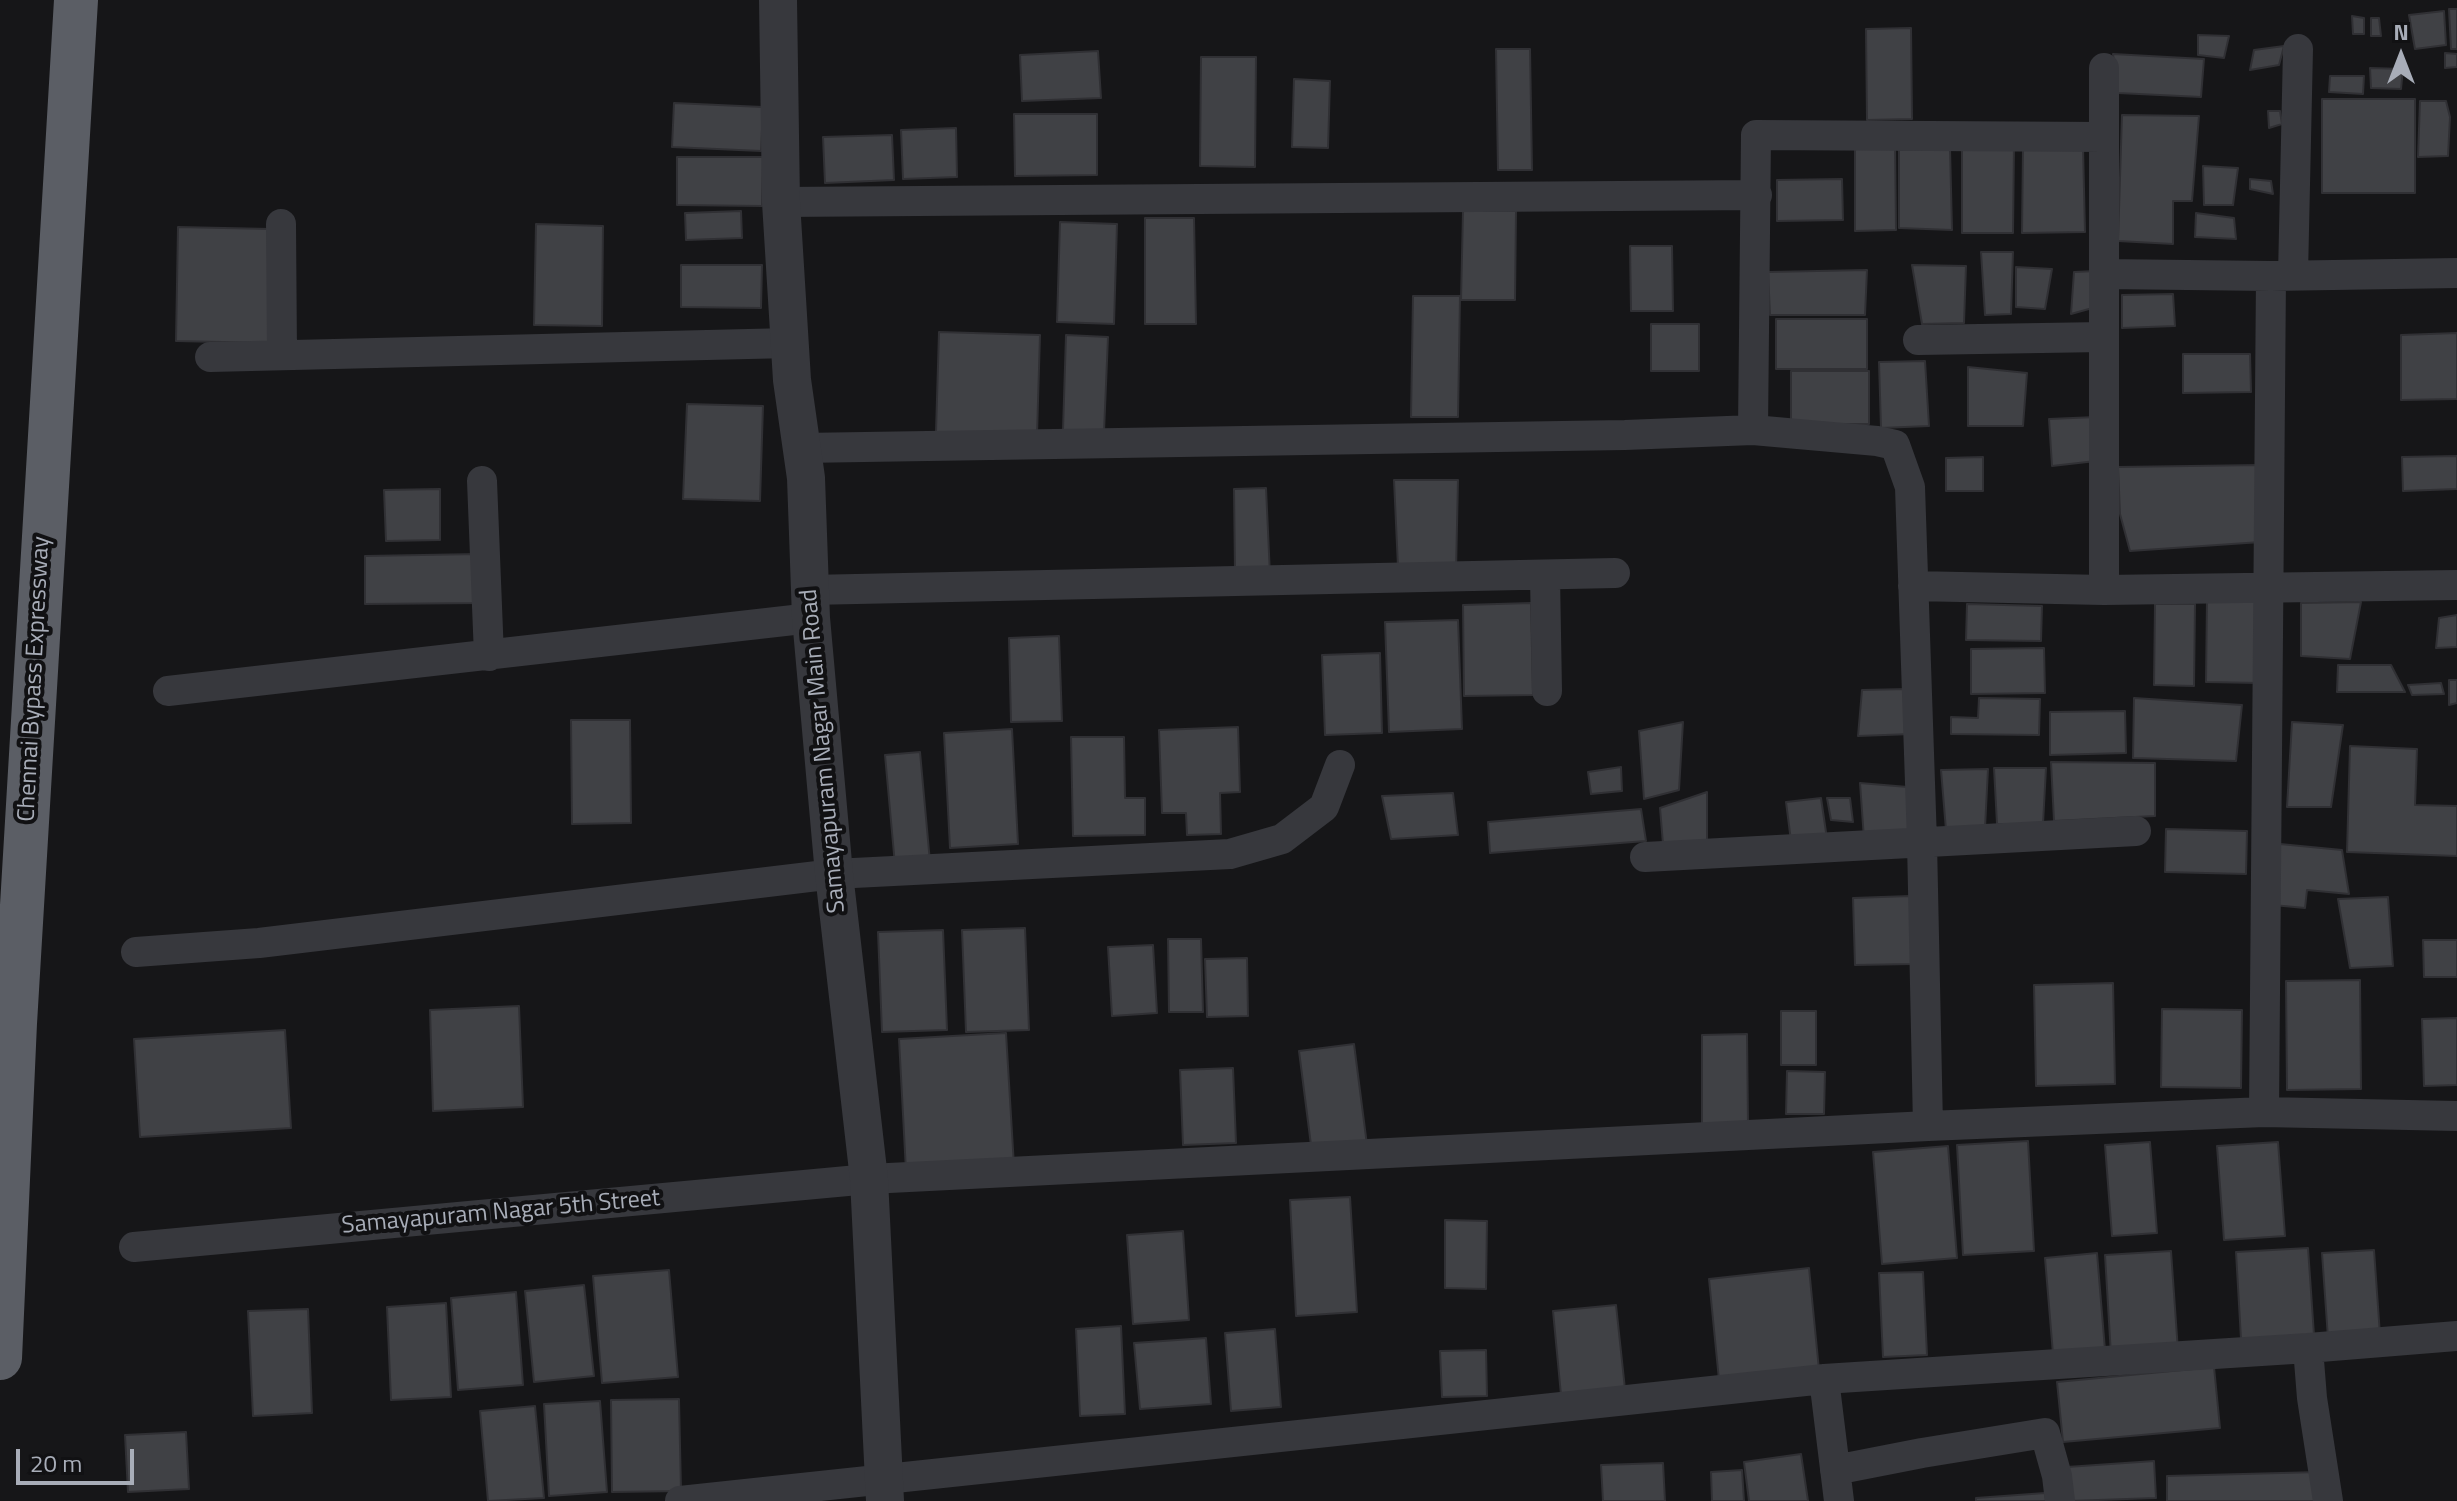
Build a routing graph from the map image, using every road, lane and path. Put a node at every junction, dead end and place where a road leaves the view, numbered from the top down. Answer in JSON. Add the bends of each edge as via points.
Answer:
{"nodes":[{"id":1,"x":76,"y":0,"type":"edge"},
{"id":2,"x":778,"y":0,"type":"edge"},
{"id":3,"x":2298,"y":49,"type":"dead end"},
{"id":4,"x":2104,"y":68,"type":"dead end"},
{"id":5,"x":2103,"y":137,"type":"junction"},
{"id":6,"x":1757,"y":195,"type":"junction"},
{"id":7,"x":781,"y":202,"type":"junction"},
{"id":8,"x":281,"y":224,"type":"dead end"},
{"id":9,"x":2457,"y":273,"type":"edge"},
{"id":10,"x":2104,"y":274,"type":"junction"},
{"id":11,"x":2282,"y":275,"type":"junction"},
{"id":12,"x":2103,"y":337,"type":"junction"},
{"id":13,"x":1918,"y":340,"type":"dead end"},
{"id":14,"x":790,"y":343,"type":"junction"},
{"id":15,"x":282,"y":354,"type":"junction"},
{"id":16,"x":210,"y":357,"type":"dead end"},
{"id":17,"x":1753,"y":430,"type":"junction"},
{"id":18,"x":801,"y":448,"type":"junction"},
{"id":19,"x":482,"y":481,"type":"dead end"},
{"id":20,"x":1615,"y":573,"type":"dead end"},
{"id":21,"x":1545,"y":576,"type":"junction"},
{"id":22,"x":2457,"y":585,"type":"edge"},
{"id":23,"x":1913,"y":586,"type":"junction"},
{"id":24,"x":2268,"y":587,"type":"junction"},
{"id":25,"x":2104,"y":590,"type":"junction"},
{"id":26,"x":810,"y":604,"type":"junction"},
{"id":27,"x":489,"y":656,"type":"junction"},
{"id":28,"x":168,"y":691,"type":"dead end"},
{"id":29,"x":1547,"y":691,"type":"dead end"},
{"id":30,"x":1340,"y":765,"type":"dead end"},
{"id":31,"x":2136,"y":831,"type":"dead end"},
{"id":32,"x":1922,"y":842,"type":"junction"},
{"id":33,"x":1645,"y":857,"type":"dead end"},
{"id":34,"x":834,"y":874,"type":"junction"},
{"id":35,"x":136,"y":952,"type":"dead end"},
{"id":36,"x":2264,"y":1112,"type":"junction"},
{"id":37,"x":2457,"y":1116,"type":"edge"},
{"id":38,"x":1928,"y":1126,"type":"junction"},
{"id":39,"x":869,"y":1179,"type":"junction"},
{"id":40,"x":134,"y":1247,"type":"dead end"},
{"id":41,"x":2457,"y":1336,"type":"edge"},
{"id":42,"x":2308,"y":1348,"type":"junction"},
{"id":43,"x":0,"y":1358,"type":"edge"},
{"id":44,"x":1824,"y":1379,"type":"junction"},
{"id":45,"x":1835,"y":1470,"type":"junction"},
{"id":46,"x":884,"y":1490,"type":"edge"},
{"id":47,"x":680,"y":1501,"type":"edge"},
{"id":48,"x":1839,"y":1501,"type":"edge"},
{"id":49,"x":2060,"y":1501,"type":"edge"},
{"id":50,"x":2328,"y":1501,"type":"edge"}],
"edges":[{"from":1,"to":43,"type":"highway","name":"Chennai Bypass Expressway"},
{"from":2,"to":7,"type":"street","name":"Samayapuram Nagar Main Road"},
{"from":3,"to":11,"type":"street"},
{"from":4,"to":5,"type":"street"},
{"from":5,"to":6,"type":"street","via":[[1756,135]]},
{"from":5,"to":10,"type":"street"},
{"from":6,"to":7,"type":"street"},
{"from":6,"to":17,"type":"street"},
{"from":7,"to":14,"type":"street","name":"Samayapuram Nagar Main Road"},
{"from":8,"to":15,"type":"street"},
{"from":9,"to":11,"type":"street"},
{"from":10,"to":11,"type":"street"},
{"from":10,"to":12,"type":"street"},
{"from":11,"to":24,"type":"street"},
{"from":12,"to":13,"type":"street"},
{"from":12,"to":25,"type":"street"},
{"from":14,"to":15,"type":"street"},
{"from":14,"to":18,"type":"street","name":"Samayapuram Nagar Main Road"},
{"from":15,"to":16,"type":"street"},
{"from":17,"to":18,"type":"street"},
{"from":17,"to":23,"type":"street","via":[[1895,445],[1910,487]]},
{"from":18,"to":26,"type":"street","name":"Samayapuram Nagar Main Road"},
{"from":19,"to":27,"type":"street"},
{"from":20,"to":21,"type":"street"},
{"from":21,"to":26,"type":"street"},
{"from":21,"to":29,"type":"street"},
{"from":22,"to":24,"type":"street"},
{"from":23,"to":25,"type":"street"},
{"from":23,"to":32,"type":"street"},
{"from":24,"to":25,"type":"street"},
{"from":24,"to":36,"type":"street"},
{"from":26,"to":27,"type":"street"},
{"from":26,"to":34,"type":"street","name":"Samayapuram Nagar Main Road"},
{"from":27,"to":28,"type":"street"},
{"from":30,"to":34,"type":"street","via":[[1324,807],[1282,839],[1230,854]]},
{"from":31,"to":32,"type":"street"},
{"from":32,"to":33,"type":"street"},
{"from":32,"to":38,"type":"street"},
{"from":34,"to":35,"type":"street","via":[[259,943]]},
{"from":34,"to":39,"type":"street","name":"Samayapuram Nagar Main Road"},
{"from":36,"to":37,"type":"street","name":"Samayapuram Nagar 5th Street"},
{"from":36,"to":38,"type":"street","name":"Samayapuram Nagar 5th Street"},
{"from":38,"to":39,"type":"street","name":"Samayapuram Nagar 5th Street"},
{"from":39,"to":40,"type":"street","name":"Samayapuram Nagar 5th Street"},
{"from":39,"to":46,"type":"street","name":"Samayapuram Nagar Main Road"},
{"from":41,"to":42,"type":"street"},
{"from":42,"to":44,"type":"street"},
{"from":42,"to":50,"type":"street"},
{"from":44,"to":45,"type":"street"},
{"from":44,"to":46,"type":"street"},
{"from":45,"to":48,"type":"street"},
{"from":45,"to":49,"type":"street","via":[[2045,1433]]},
{"from":46,"to":47,"type":"street"}]}
